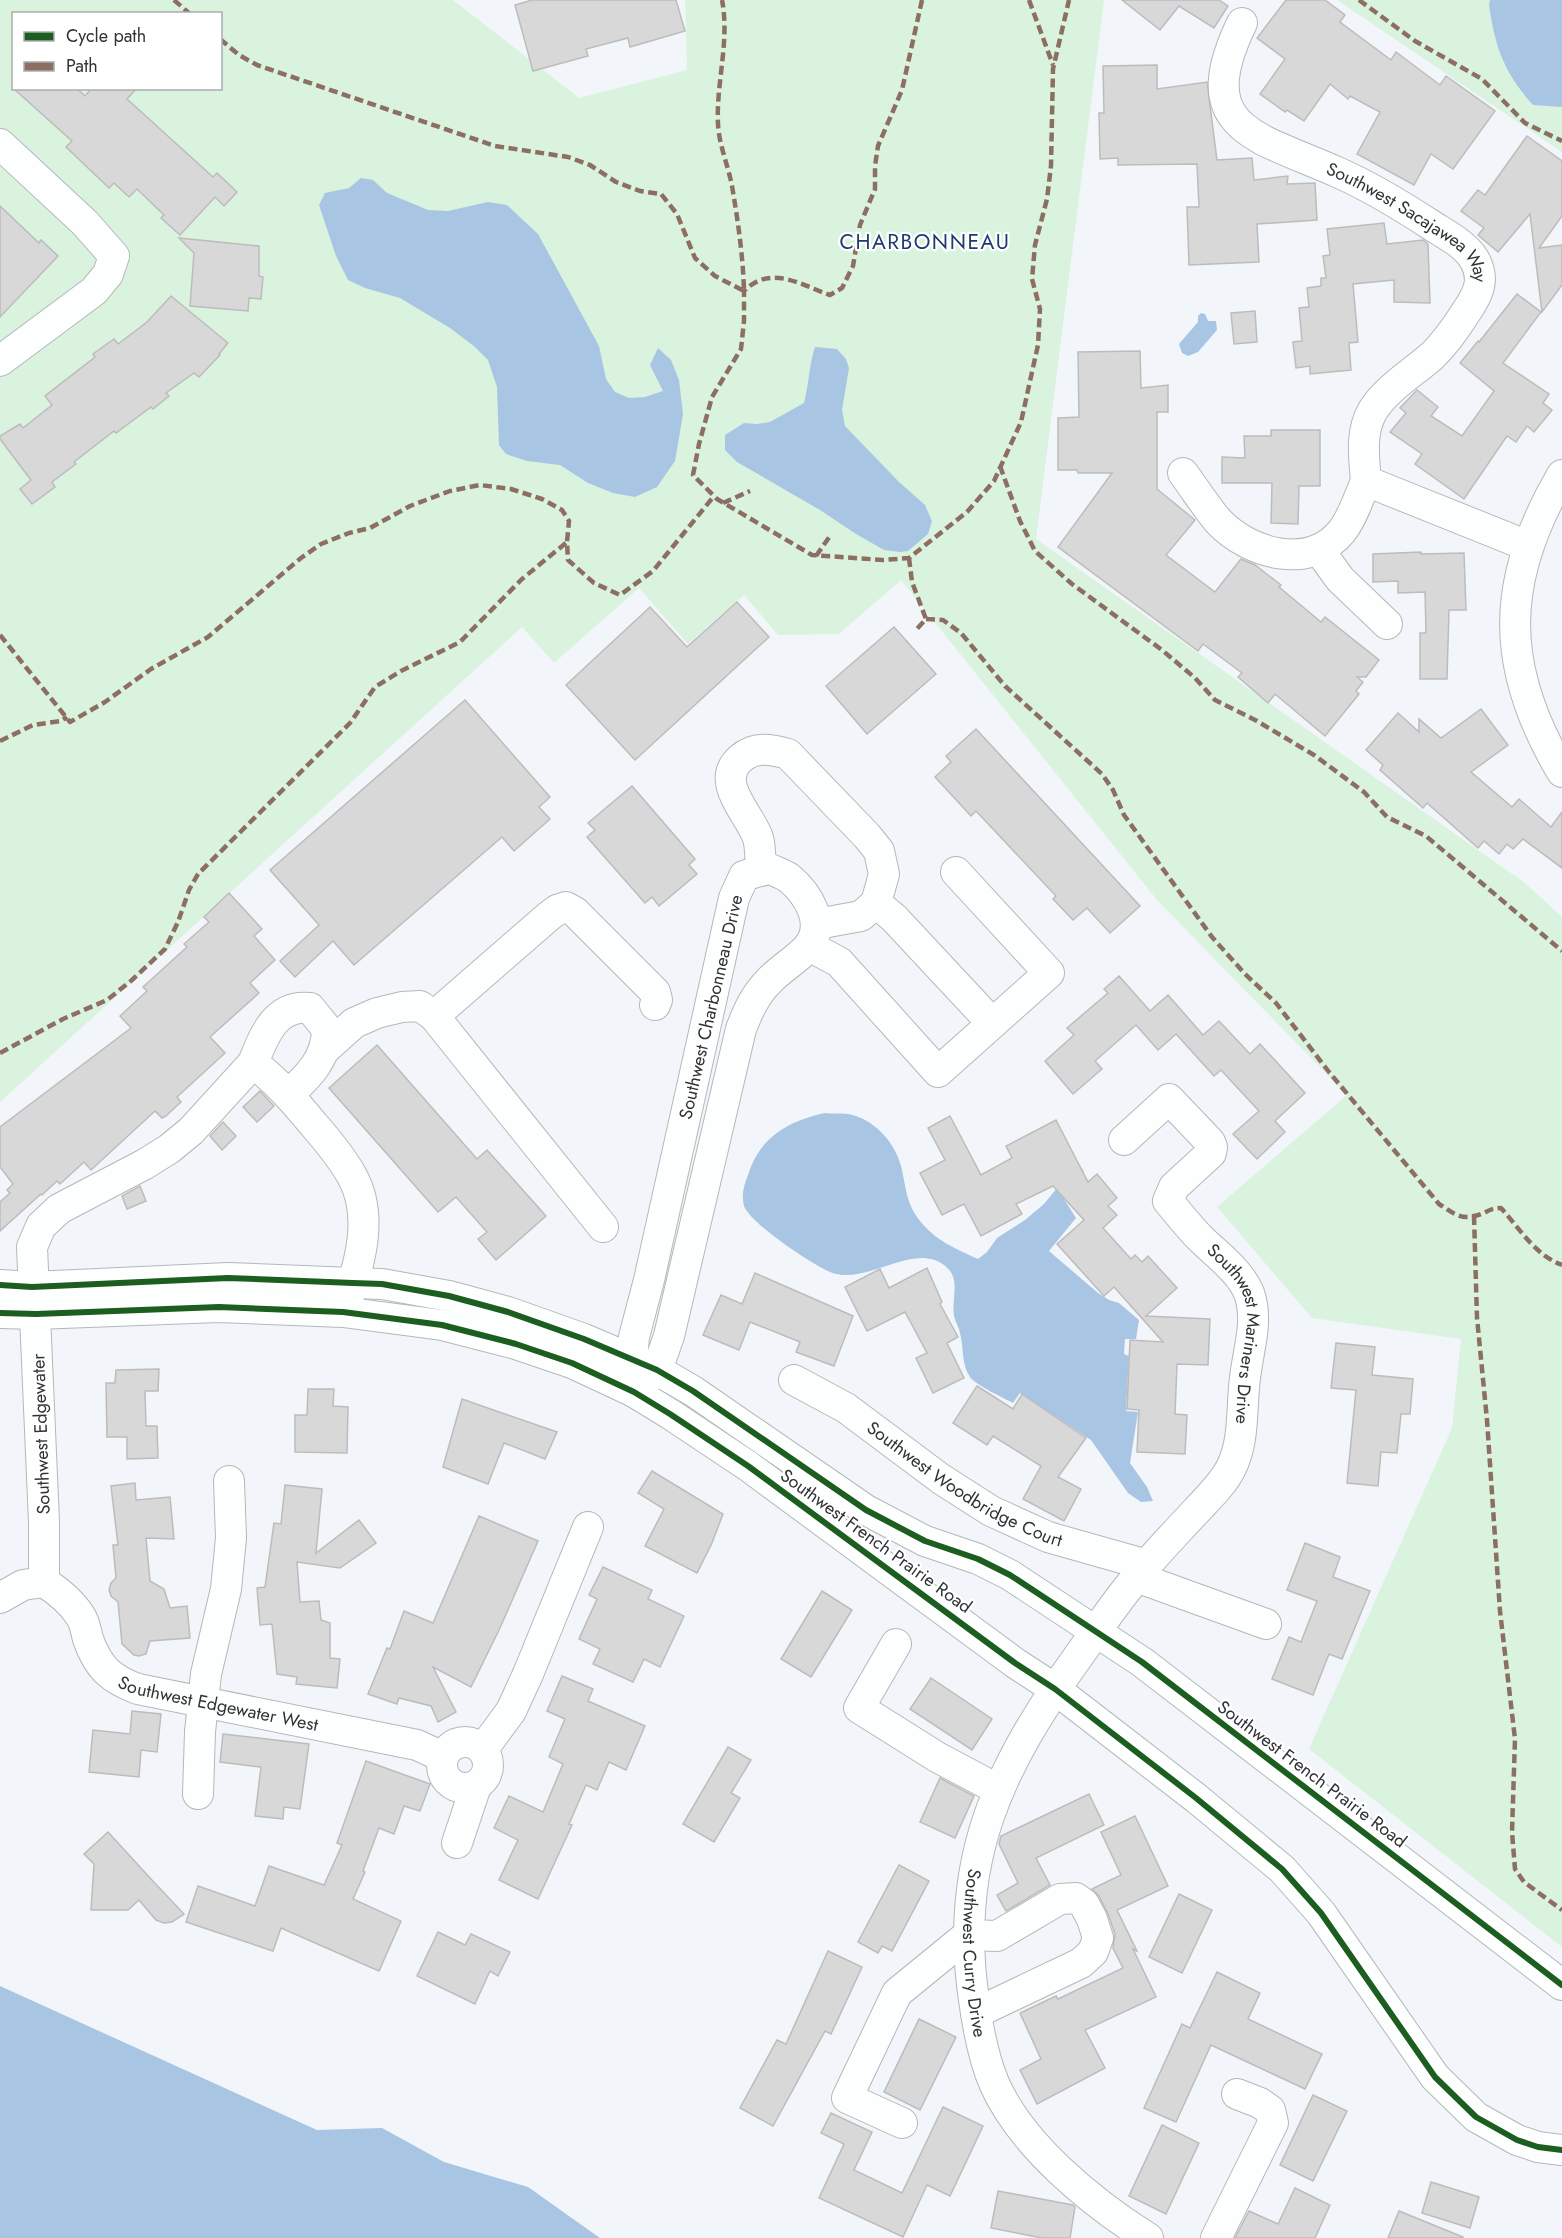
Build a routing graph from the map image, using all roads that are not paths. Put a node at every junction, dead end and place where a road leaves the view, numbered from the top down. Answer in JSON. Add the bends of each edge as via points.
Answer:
{"nodes":[{"id":1,"x":1242,"y":24,"type":"dead end"},
{"id":2,"x":0,"y":144,"type":"edge"},
{"id":3,"x":0,"y":360,"type":"edge"},
{"id":4,"x":1183,"y":474,"type":"dead end"},
{"id":5,"x":1562,"y":475,"type":"edge"},
{"id":6,"x":1365,"y":481,"type":"junction"},
{"id":7,"x":1528,"y":546,"type":"junction"},
{"id":8,"x":1319,"y":550,"type":"junction"},
{"id":9,"x":1387,"y":624,"type":"dead end"},
{"id":10,"x":1562,"y":772,"type":"edge"},
{"id":11,"x":761,"y":871,"type":"junction"},
{"id":12,"x":956,"y":873,"type":"dead end"},
{"id":13,"x":876,"y":903,"type":"junction"},
{"id":14,"x":813,"y":935,"type":"junction"},
{"id":15,"x":655,"y":1005,"type":"dead end"},
{"id":16,"x":434,"y":1016,"type":"junction"},
{"id":17,"x":992,"y":1023,"type":"junction"},
{"id":18,"x":324,"y":1050,"type":"junction"},
{"id":19,"x":253,"y":1063,"type":"junction"},
{"id":20,"x":289,"y":1094,"type":"junction"},
{"id":21,"x":1124,"y":1140,"type":"dead end"},
{"id":22,"x":603,"y":1227,"type":"dead end"},
{"id":23,"x":353,"y":1282,"type":"junction"},
{"id":24,"x":0,"y":1285,"type":"edge"},
{"id":25,"x":34,"y":1301,"type":"junction"},
{"id":26,"x":343,"y":1312,"type":"junction"},
{"id":27,"x":0,"y":1313,"type":"edge"},
{"id":28,"x":644,"y":1365,"type":"junction"},
{"id":29,"x":794,"y":1380,"type":"dead end"},
{"id":30,"x":634,"y":1392,"type":"junction"},
{"id":31,"x":229,"y":1481,"type":"dead end"},
{"id":32,"x":588,"y":1527,"type":"dead end"},
{"id":33,"x":1141,"y":1571,"type":"junction"},
{"id":34,"x":44,"y":1582,"type":"junction"},
{"id":35,"x":0,"y":1599,"type":"edge"},
{"id":36,"x":1266,"y":1624,"type":"dead end"},
{"id":37,"x":1097,"y":1631,"type":"junction"},
{"id":38,"x":896,"y":1644,"type":"dead end"},
{"id":39,"x":1054,"y":1689,"type":"junction"},
{"id":40,"x":204,"y":1701,"type":"junction"},
{"id":41,"x":483,"y":1749,"type":"junction"},
{"id":42,"x":443,"y":1757,"type":"junction"},
{"id":43,"x":476,"y":1786,"type":"junction"},
{"id":44,"x":999,"y":1790,"type":"junction"},
{"id":45,"x":198,"y":1794,"type":"dead end"},
{"id":46,"x":457,"y":1843,"type":"dead end"},
{"id":47,"x":968,"y":1935,"type":"junction"},
{"id":48,"x":1562,"y":1985,"type":"edge"},
{"id":49,"x":976,"y":2013,"type":"junction"},
{"id":50,"x":1237,"y":2094,"type":"dead end"},
{"id":51,"x":902,"y":2123,"type":"dead end"},
{"id":52,"x":1562,"y":2150,"type":"edge"},
{"id":53,"x":1148,"y":2238,"type":"edge"},
{"id":54,"x":1216,"y":2238,"type":"edge"}],
"edges":[{"from":1,"to":6,"type":"street","name":"Southwest Sacajawea Way","via":[[1230,47],[1224,96],[1232,116],[1247,132],[1340,173],[1409,211],[1459,243],[1473,257],[1481,275],[1478,295],[1450,338],[1390,390],[1373,411],[1363,436]]},
{"from":2,"to":3,"type":"street","via":[[114,256],[108,274],[94,291]]},
{"from":4,"to":8,"type":"street","name":"Southwest Sacajawea Way","via":[[1220,522],[1252,545],[1294,556]]},
{"from":5,"to":7,"type":"street"},
{"from":6,"to":7,"type":"street"},
{"from":6,"to":8,"type":"street","name":"Southwest Sacajawea Way","via":[[1342,532]]},
{"from":7,"to":10,"type":"street","via":[[1518,580],[1514,620],[1518,665],[1529,706]]},
{"from":8,"to":9,"type":"street","via":[[1340,579]]},
{"from":11,"to":13,"type":"street","via":[[758,838],[736,797],[730,774],[738,760],[750,751],[770,749],[788,754],[879,851],[884,874]]},
{"from":11,"to":14,"type":"street","via":[[768,868],[787,877],[812,906]]},
{"from":11,"to":28,"type":"street","name":"Southwest Charbonneau Drive","via":[[744,876],[734,898],[634,1337]]},
{"from":12,"to":17,"type":"street","via":[[1049,973]]},
{"from":13,"to":14,"type":"street","via":[[861,916]]},
{"from":13,"to":17,"type":"street"},
{"from":14,"to":17,"type":"street","via":[[938,1072]]},
{"from":14,"to":28,"type":"street","name":"Southwest Charbonneau Drive","via":[[768,981],[741,1029],[669,1336]]},
{"from":15,"to":16,"type":"street","via":[[655,993],[575,912],[566,908],[549,916]]},
{"from":16,"to":18,"type":"street","via":[[420,1006],[377,1014],[354,1023]]},
{"from":16,"to":22,"type":"street"},
{"from":18,"to":19,"type":"street","via":[[327,1029],[310,1008],[298,1007],[277,1019],[264,1034]]},
{"from":18,"to":20,"type":"street","via":[[309,1075]]},
{"from":19,"to":20,"type":"street"},
{"from":19,"to":25,"type":"street","name":"Southwest Edgewater","via":[[210,1112],[169,1149],[59,1209],[40,1226],[32,1247]]},
{"from":20,"to":23,"type":"street","via":[[332,1145],[353,1178],[361,1207],[363,1238]]},
{"from":21,"to":33,"type":"street","name":"Southwest Mariners Drive","via":[[1169,1099],[1210,1142],[1211,1153],[1174,1187],[1168,1201],[1197,1236],[1239,1276],[1249,1293],[1253,1312],[1239,1447],[1230,1470]]},
{"from":23,"to":25,"type":"street","name":"Southwest French Prairie Road","via":[[228,1278]]},
{"from":23,"to":26,"type":"street"},
{"from":23,"to":28,"type":"street","name":"Southwest French Prairie Road","via":[[449,1296],[508,1312]]},
{"from":24,"to":25,"type":"street","name":"Southwest French Prairie Road"},
{"from":25,"to":26,"type":"street","name":"Southwest French Prairie Road"},
{"from":25,"to":27,"type":"street","name":"Southwest French Prairie Road"},
{"from":25,"to":34,"type":"street","name":"Southwest Edgewater"},
{"from":26,"to":30,"type":"street","name":"Southwest French Prairie Road","via":[[442,1324],[516,1344],[572,1363]]},
{"from":28,"to":30,"type":"street","name":"Southwest Charbonneau Drive"},
{"from":28,"to":37,"type":"street","name":"Southwest French Prairie Road","via":[[731,1417],[866,1510],[925,1541],[1011,1575]]},
{"from":29,"to":33,"type":"street","name":"Southwest Woodbridge Court","via":[[846,1408],[991,1511]]},
{"from":30,"to":39,"type":"street","name":"Southwest French Prairie Road","via":[[748,1466]]},
{"from":31,"to":40,"type":"street","via":[[231,1538],[226,1589],[206,1674]]},
{"from":32,"to":41,"type":"street","via":[[511,1711]]},
{"from":33,"to":36,"type":"street","name":"Southwest Woodbridge Court"},
{"from":33,"to":37,"type":"street","name":"Southwest Mariners Drive"},
{"from":34,"to":35,"type":"street","via":[[23,1585]]},
{"from":34,"to":40,"type":"street","name":"Southwest Edgewater West","via":[[57,1590],[82,1618],[94,1655],[104,1670],[120,1682]]},
{"from":37,"to":39,"type":"street","name":"Southwest Curry Drive"},
{"from":37,"to":48,"type":"street","name":"Southwest French Prairie Road"},
{"from":38,"to":44,"type":"street","via":[[859,1708]]},
{"from":39,"to":44,"type":"street","name":"Southwest Curry Drive"},
{"from":39,"to":52,"type":"street","name":"Southwest French Prairie Road","via":[[1282,1869],[1320,1913],[1435,2077],[1476,2117],[1517,2140]]},
{"from":40,"to":42,"type":"street","name":"Southwest Edgewater West","via":[[417,1745]]},
{"from":40,"to":45,"type":"street"},
{"from":41,"to":42,"type":"street","via":[[474,1743],[458,1742]]},
{"from":41,"to":43,"type":"street","via":[[489,1764],[487,1775]]},
{"from":42,"to":43,"type":"street","via":[[441,1768],[445,1778],[456,1787]]},
{"from":43,"to":46,"type":"street"},
{"from":44,"to":47,"type":"street","name":"Southwest Curry Drive","via":[[981,1838]]},
{"from":47,"to":49,"type":"street","name":"Southwest Curry Drive"},
{"from":47,"to":49,"type":"street","via":[[997,1936],[1060,1899],[1076,1898],[1084,1904],[1098,1938],[1093,1953],[1082,1964]]},
{"from":47,"to":51,"type":"street","via":[[897,1993],[847,2098]]},
{"from":49,"to":53,"type":"street","name":"Southwest Curry Drive","via":[[980,2043],[994,2083],[1026,2134],[1099,2203]]},
{"from":50,"to":54,"type":"street","via":[[1270,2110],[1274,2123]]}]}
